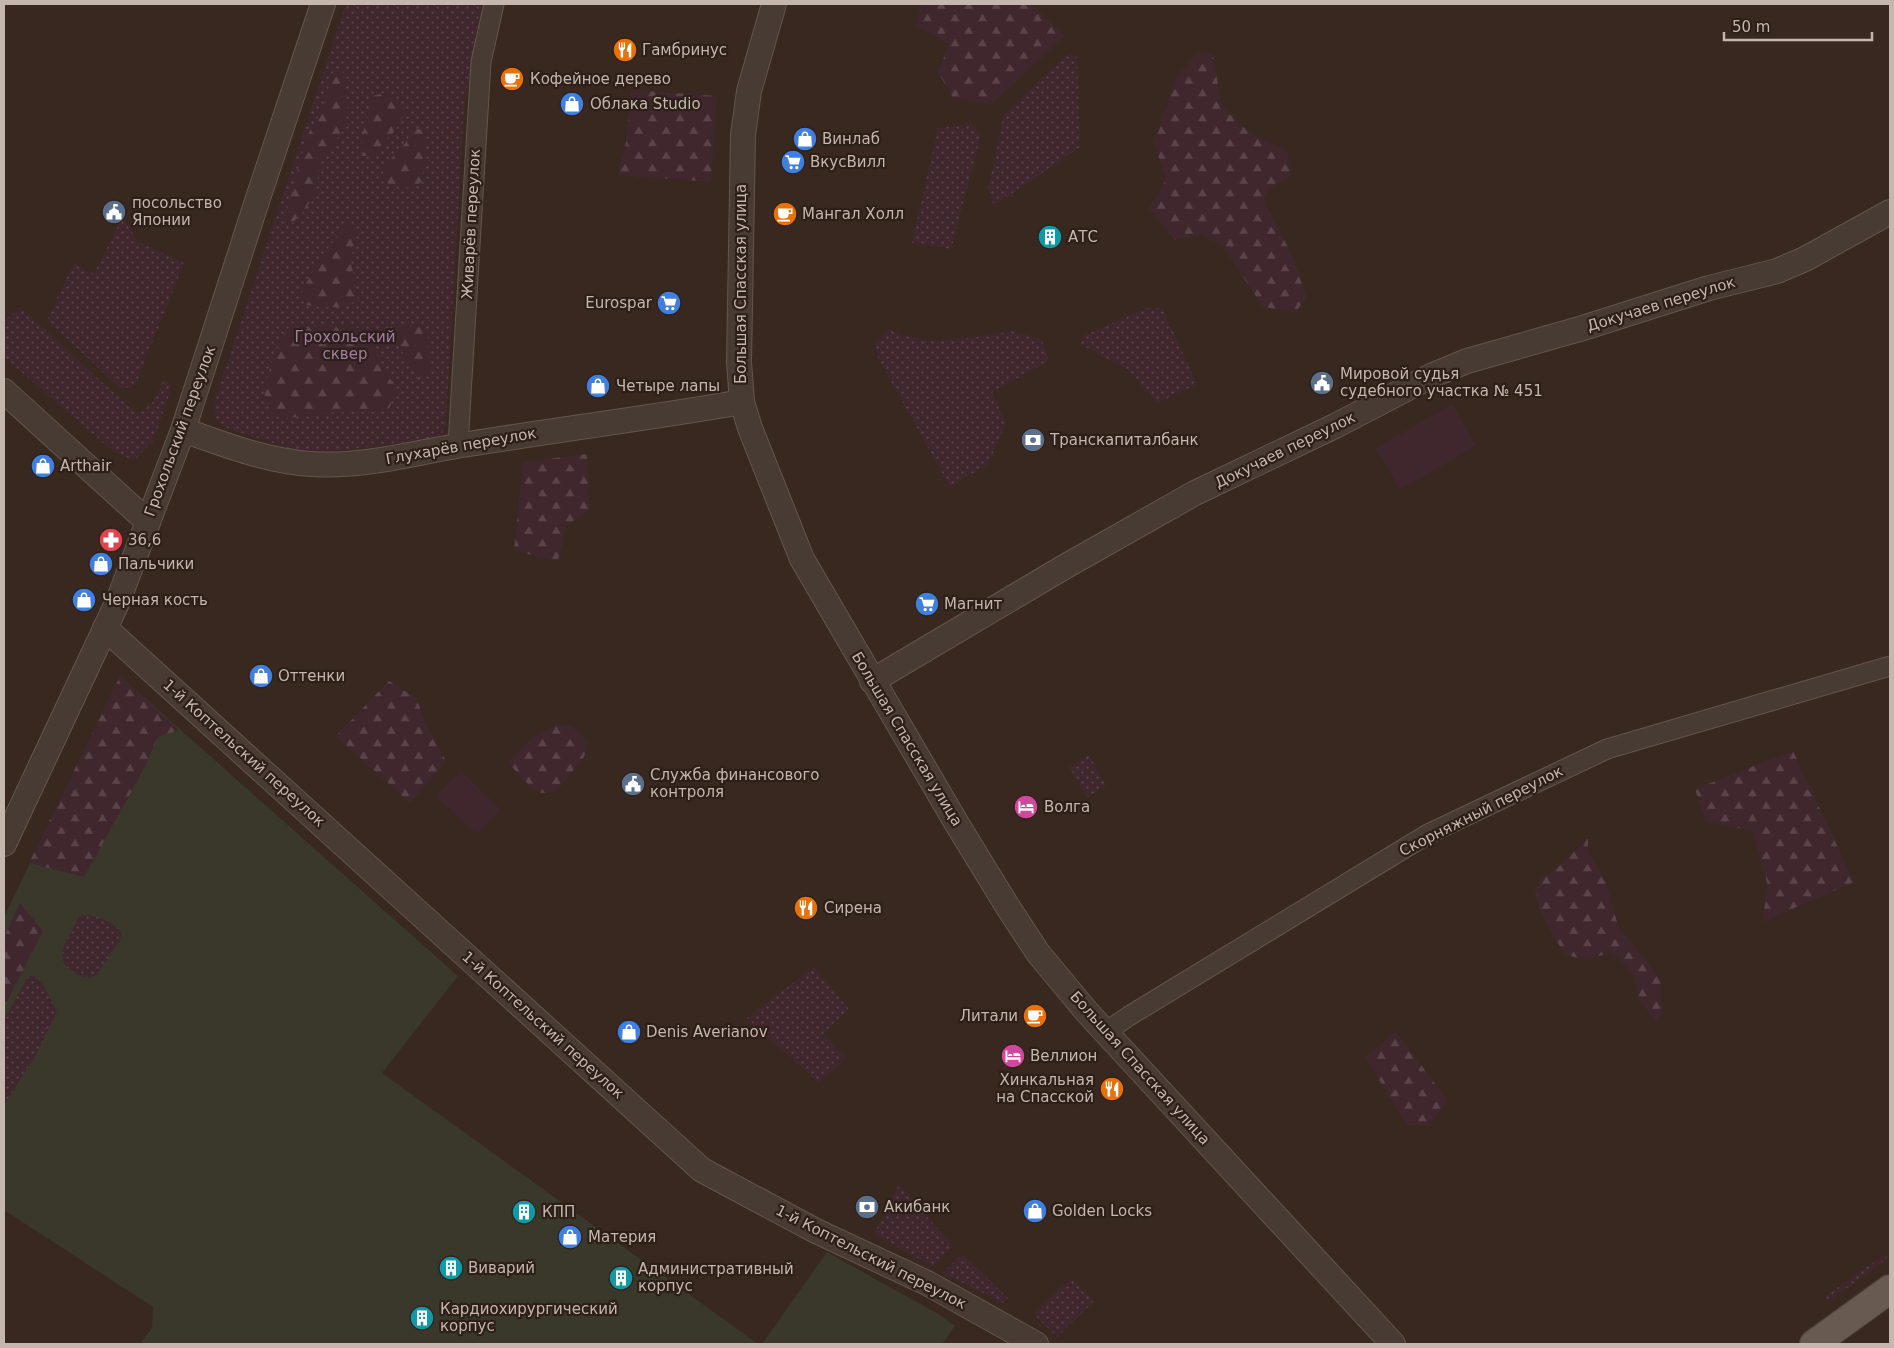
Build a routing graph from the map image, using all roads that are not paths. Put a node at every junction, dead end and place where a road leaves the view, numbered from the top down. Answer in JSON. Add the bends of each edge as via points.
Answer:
{"nodes":[{"id":1,"x":323,"y":4,"type":"edge"},
{"id":2,"x":494,"y":4,"type":"edge"},
{"id":3,"x":774,"y":4,"type":"edge"},
{"id":4,"x":1890,"y":212,"type":"edge"},
{"id":5,"x":4,"y":391,"type":"edge"},
{"id":6,"x":742,"y":402,"type":"junction"},
{"id":7,"x":184,"y":430,"type":"junction"},
{"id":8,"x":458,"y":445,"type":"junction"},
{"id":9,"x":148,"y":522,"type":"junction"},
{"id":10,"x":105,"y":628,"type":"junction"},
{"id":11,"x":1890,"y":666,"type":"edge"},
{"id":12,"x":872,"y":681,"type":"junction"},
{"id":13,"x":4,"y":844,"type":"edge"},
{"id":14,"x":1106,"y":1032,"type":"junction"},
{"id":15,"x":1890,"y":1288,"type":"edge"},
{"id":16,"x":1036,"y":1344,"type":"edge"},
{"id":17,"x":1393,"y":1344,"type":"edge"},
{"id":18,"x":1814,"y":1344,"type":"edge"}],
"edges":[{"from":1,"to":7,"type":"street","name":"Грохольский переулок"},
{"from":2,"to":8,"type":"street","name":"Живарёв переулок","via":[[481,62]]},
{"from":3,"to":6,"type":"street","name":"Большая Спасская улица","via":[[749,91],[743,135],[739,362]]},
{"from":4,"to":12,"type":"street","name":"Докучаев переулок","via":[[1777,271],[1468,360],[1433,375],[1195,493]]},
{"from":5,"to":9,"type":"street"},
{"from":6,"to":8,"type":"street","name":"Глухарёв переулок"},
{"from":6,"to":12,"type":"street","name":"Большая Спасская улица","via":[[802,559]]},
{"from":7,"to":8,"type":"street","name":"Глухарёв переулок","via":[[247,452],[309,464],[358,464]]},
{"from":7,"to":9,"type":"street","name":"Грохольский переулок"},
{"from":9,"to":10,"type":"street","name":"Грохольский переулок"},
{"from":10,"to":13,"type":"street","name":"Грохольский переулок"},
{"from":10,"to":16,"type":"street","name":"1-й Коптельский переулок","via":[[702,1170],[816,1231],[928,1284]]},
{"from":11,"to":14,"type":"street","name":"Скорняжный переулок","via":[[1607,749],[1428,834]]},
{"from":12,"to":14,"type":"street","name":"Большая Спасская улица","via":[[1038,953]]},
{"from":14,"to":17,"type":"street","name":"Большая Спасская улица"},
{"from":15,"to":18,"type":"main road"}]}
